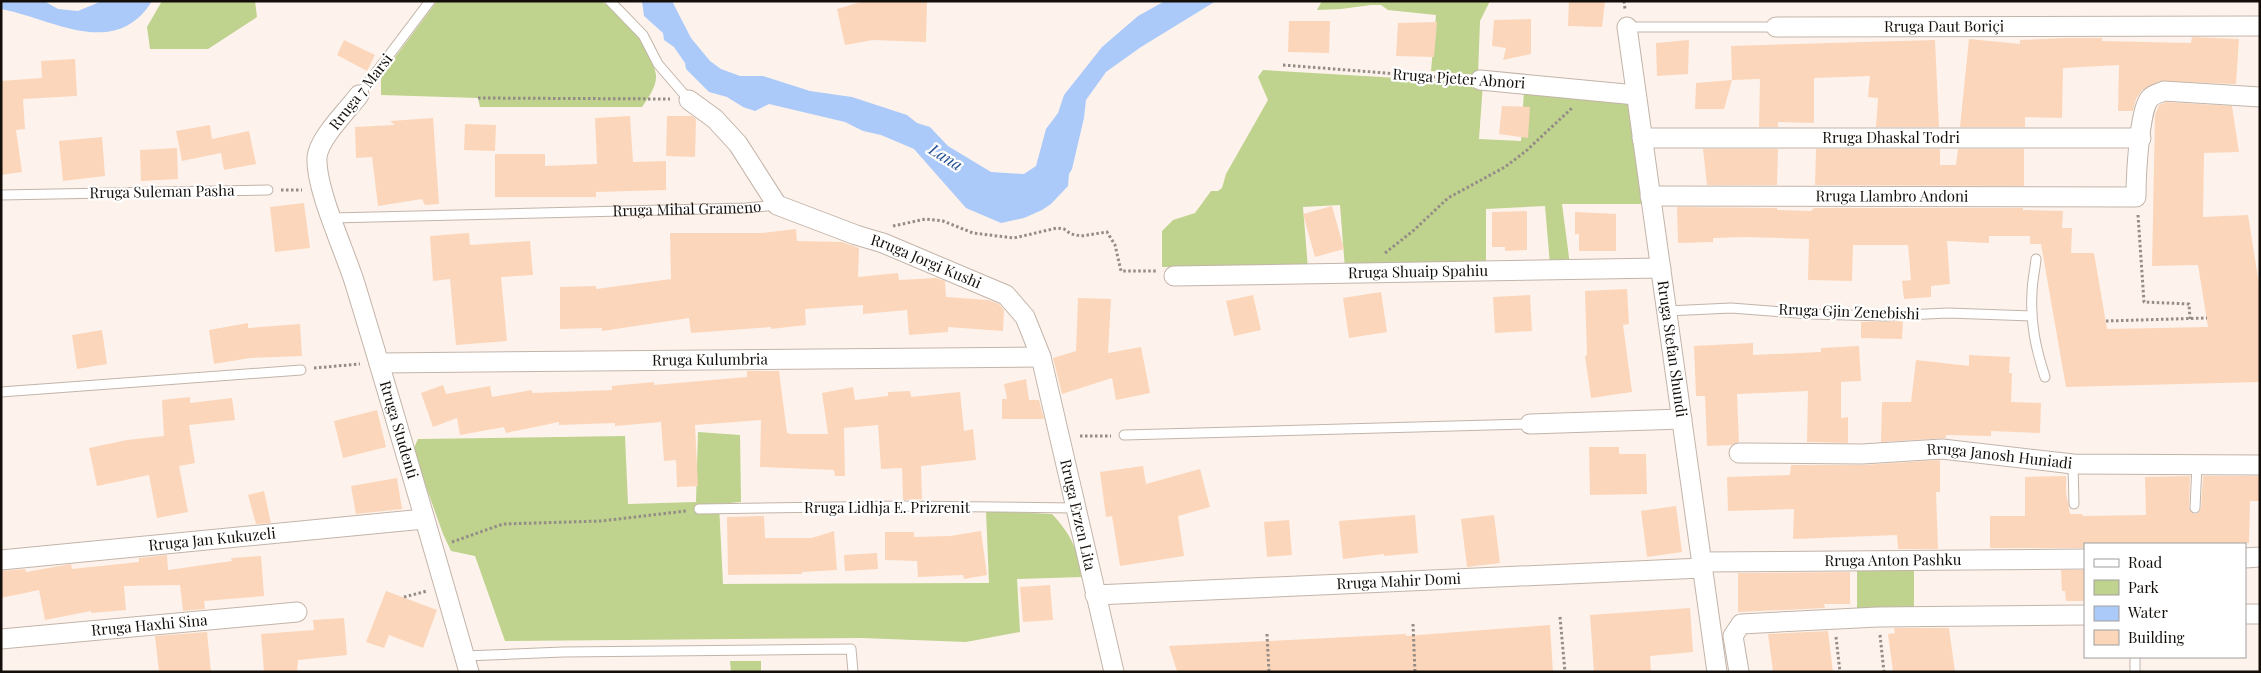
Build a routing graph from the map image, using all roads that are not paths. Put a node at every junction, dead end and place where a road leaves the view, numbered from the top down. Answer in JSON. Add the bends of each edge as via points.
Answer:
{"nodes":[{"id":1,"x":430,"y":1,"type":"edge"},
{"id":2,"x":610,"y":1,"type":"edge"},
{"id":3,"x":2260,"y":26,"type":"edge"},
{"id":4,"x":1627,"y":27,"type":"joint"},
{"id":5,"x":1776,"y":27,"type":"joint"},
{"id":6,"x":1480,"y":80,"type":"road end"},
{"id":7,"x":1636,"y":94,"type":"junction"},
{"id":8,"x":359,"y":95,"type":"joint"},
{"id":9,"x":2260,"y":97,"type":"edge"},
{"id":10,"x":689,"y":100,"type":"joint"},
{"id":11,"x":1642,"y":138,"type":"junction"},
{"id":12,"x":2140,"y":138,"type":"junction"},
{"id":13,"x":268,"y":190,"type":"road end"},
{"id":14,"x":323,"y":190,"type":"joint"},
{"id":15,"x":1,"y":195,"type":"edge"},
{"id":16,"x":1650,"y":196,"type":"junction"},
{"id":17,"x":776,"y":205,"type":"junction"},
{"id":18,"x":332,"y":218,"type":"junction"},
{"id":19,"x":2036,"y":259,"type":"dead end"},
{"id":20,"x":1661,"y":268,"type":"junction"},
{"id":21,"x":1174,"y":276,"type":"road end"},
{"id":22,"x":1666,"y":311,"type":"junction"},
{"id":23,"x":2032,"y":316,"type":"junction"},
{"id":24,"x":1041,"y":357,"type":"junction"},
{"id":25,"x":379,"y":362,"type":"junction"},
{"id":26,"x":301,"y":370,"type":"road end"},
{"id":27,"x":2046,"y":377,"type":"dead end"},
{"id":28,"x":1,"y":392,"type":"edge"},
{"id":29,"x":1682,"y":419,"type":"junction"},
{"id":30,"x":1530,"y":424,"type":"joint"},
{"id":31,"x":1124,"y":435,"type":"road end"},
{"id":32,"x":1739,"y":453,"type":"dead end"},
{"id":33,"x":2073,"y":464,"type":"junction"},
{"id":34,"x":2197,"y":464,"type":"junction"},
{"id":35,"x":2260,"y":465,"type":"edge"},
{"id":36,"x":2074,"y":504,"type":"dead end"},
{"id":37,"x":1076,"y":508,"type":"junction"},
{"id":38,"x":2195,"y":508,"type":"dead end"},
{"id":39,"x":700,"y":509,"type":"road end"},
{"id":40,"x":424,"y":520,"type":"junction"},
{"id":41,"x":2246,"y":558,"type":"edge"},
{"id":42,"x":2260,"y":558,"type":"edge"},
{"id":43,"x":2084,"y":559,"type":"edge"},
{"id":44,"x":1,"y":560,"type":"edge"},
{"id":45,"x":1702,"y":565,"type":"junction"},
{"id":46,"x":1095,"y":595,"type":"junction"},
{"id":47,"x":298,"y":612,"type":"dead end"},
{"id":48,"x":2246,"y":614,"type":"edge"},
{"id":49,"x":2260,"y":614,"type":"edge"},
{"id":50,"x":2084,"y":615,"type":"edge"},
{"id":51,"x":1,"y":639,"type":"edge"},
{"id":52,"x":2135,"y":658,"type":"edge"},
{"id":53,"x":466,"y":664,"type":"edge"},
{"id":54,"x":852,"y":672,"type":"edge"},
{"id":55,"x":1114,"y":672,"type":"edge"},
{"id":56,"x":1717,"y":672,"type":"edge"},
{"id":57,"x":1739,"y":672,"type":"edge"},
{"id":58,"x":2135,"y":672,"type":"edge"}],
"edges":[{"from":1,"to":8,"type":"lane","name":"Rruga 7 Marsi"},
{"from":2,"to":10,"type":"lane","name":"Rruga Mihal Grameno","via":[[643,35],[658,64]]},
{"from":3,"to":5,"type":"street","name":"Rruga Daut Boriçi"},
{"from":4,"to":5,"type":"lane","name":"Rruga Daut Boriçi"},
{"from":4,"to":7,"type":"street","name":"Rruga Stefan Shundi"},
{"from":6,"to":7,"type":"street","name":"Rruga Pjeter Abnori"},
{"from":7,"to":11,"type":"street","name":"Rruga Stefan Shundi"},
{"from":8,"to":14,"type":"street","name":"Rruga 7 Marsi","via":[[320,144],[318,163]]},
{"from":9,"to":12,"type":"street","via":[[2164,91],[2151,97],[2145,106]]},
{"from":10,"to":17,"type":"street","name":"Rruga Mihal Grameno","via":[[715,118],[738,144]]},
{"from":11,"to":12,"type":"street","name":"Rruga Dhaskal Todri"},
{"from":11,"to":16,"type":"street","name":"Rruga Stefan Shundi"},
{"from":12,"to":16,"type":"street","name":"Rruga Llambro Andoni","via":[[2136,197]]},
{"from":13,"to":15,"type":"lane","name":"Rruga Suleman Pasha"},
{"from":14,"to":18,"type":"street","name":"Rruga Studenti"},
{"from":16,"to":20,"type":"street","name":"Rruga Stefan Shundi"},
{"from":17,"to":18,"type":"lane","name":"Rruga Mihal Grameno"},
{"from":17,"to":24,"type":"street","name":"Rruga Jorgi Kushi","via":[[883,243],[1006,295],[1025,316]]},
{"from":18,"to":25,"type":"street","name":"Rruga Studenti","via":[[348,258]]},
{"from":19,"to":23,"type":"lane"},
{"from":20,"to":21,"type":"street","name":"Rruga Shuaip Spahiu"},
{"from":20,"to":22,"type":"street","name":"Rruga Stefan Shundi"},
{"from":22,"to":23,"type":"lane","name":"Rruga Gjin Zenebishi","via":[[1731,308],[1810,314]]},
{"from":22,"to":29,"type":"street","name":"Rruga Stefan Shundi"},
{"from":23,"to":27,"type":"lane","via":[[2034,338]]},
{"from":24,"to":25,"type":"street","name":"Rruga Kulumbria"},
{"from":24,"to":37,"type":"street","name":"Rruga Erzen Lita"},
{"from":25,"to":40,"type":"street","name":"Rruga Studenti"},
{"from":26,"to":28,"type":"lane"},
{"from":29,"to":30,"type":"street"},
{"from":29,"to":45,"type":"street","name":"Rruga Stefan Shundi"},
{"from":30,"to":31,"type":"lane"},
{"from":32,"to":33,"type":"street","name":"Rruga Janosh Huniadi","via":[[1862,454],[1942,449]]},
{"from":33,"to":34,"type":"street","name":"Rruga Janosh Huniadi"},
{"from":33,"to":36,"type":"lane"},
{"from":34,"to":35,"type":"street","name":"Rruga Janosh Huniadi"},
{"from":34,"to":38,"type":"lane"},
{"from":37,"to":39,"type":"lane","name":"Rruga Lidhja E. Prizrenit"},
{"from":37,"to":46,"type":"street","name":"Rruga Erzen Lita"},
{"from":40,"to":44,"type":"street","name":"Rruga Jan Kukuzeli"},
{"from":40,"to":53,"type":"street","name":"Rruga Studenti"},
{"from":41,"to":42,"type":"street"},
{"from":43,"to":45,"type":"street","name":"Rruga Anton Pashku"},
{"from":45,"to":46,"type":"street","name":"Rruga Mahir Domi"},
{"from":45,"to":56,"type":"street","name":"Rruga Stefan Shundi"},
{"from":46,"to":55,"type":"street","name":"Rruga Erzen Lita"},
{"from":47,"to":51,"type":"street","name":"Rruga Haxhi Sina"},
{"from":48,"to":49,"type":"street"},
{"from":50,"to":57,"type":"street","via":[[1878,617],[1741,624],[1733,636]]},
{"from":52,"to":58,"type":"lane"},
{"from":53,"to":54,"type":"lane","via":[[563,652],[851,649]]}]}
